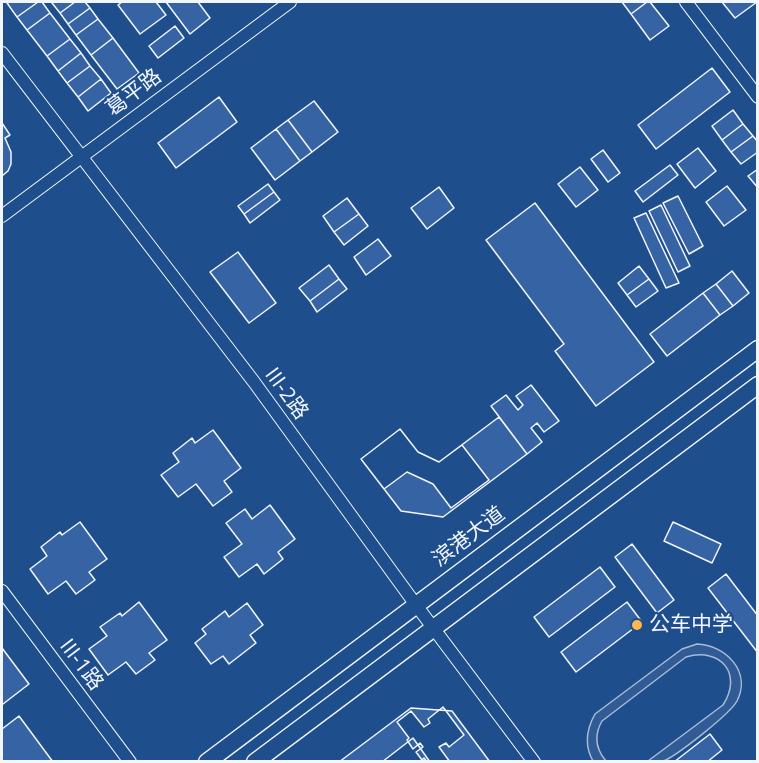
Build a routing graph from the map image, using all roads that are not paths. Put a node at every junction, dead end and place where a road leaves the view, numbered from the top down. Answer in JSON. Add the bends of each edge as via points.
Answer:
{"nodes":[{"id":1,"x":290,"y":2,"type":"edge"},
{"id":2,"x":686,"y":2,"type":"edge"},
{"id":3,"x":2,"y":53,"type":"edge"},
{"id":4,"x":758,"y":97,"type":"edge"},
{"id":5,"x":80,"y":157,"type":"junction"},
{"id":6,"x":2,"y":216,"type":"edge"},
{"id":7,"x":758,"y":349,"type":"edge"},
{"id":8,"x":758,"y":385,"type":"edge"},
{"id":9,"x":2,"y":591,"type":"edge"},
{"id":10,"x":416,"y":605,"type":"junction"},
{"id":11,"x":433,"y":628,"type":"junction"},
{"id":12,"x":130,"y":762,"type":"edge"},
{"id":13,"x":207,"y":762,"type":"edge"},
{"id":14,"x":255,"y":762,"type":"edge"},
{"id":15,"x":534,"y":762,"type":"edge"}],
"edges":[{"from":1,"to":5,"type":"street","name":"葛平路"},
{"from":2,"to":4,"type":"street"},
{"from":3,"to":5,"type":"street","name":"III-2路"},
{"from":5,"to":6,"type":"street","name":"葛平路"},
{"from":5,"to":10,"type":"street","name":"III-2路","via":[[254,382]]},
{"from":7,"to":10,"type":"main road","name":"滨港大道"},
{"from":8,"to":11,"type":"main road"},
{"from":9,"to":12,"type":"street","name":"III-1路"},
{"from":10,"to":11,"type":"street","name":"III-2路"},
{"from":10,"to":13,"type":"main road","name":"滨港大道"},
{"from":11,"to":14,"type":"main road"},
{"from":11,"to":15,"type":"street","name":"III-2路"}]}
